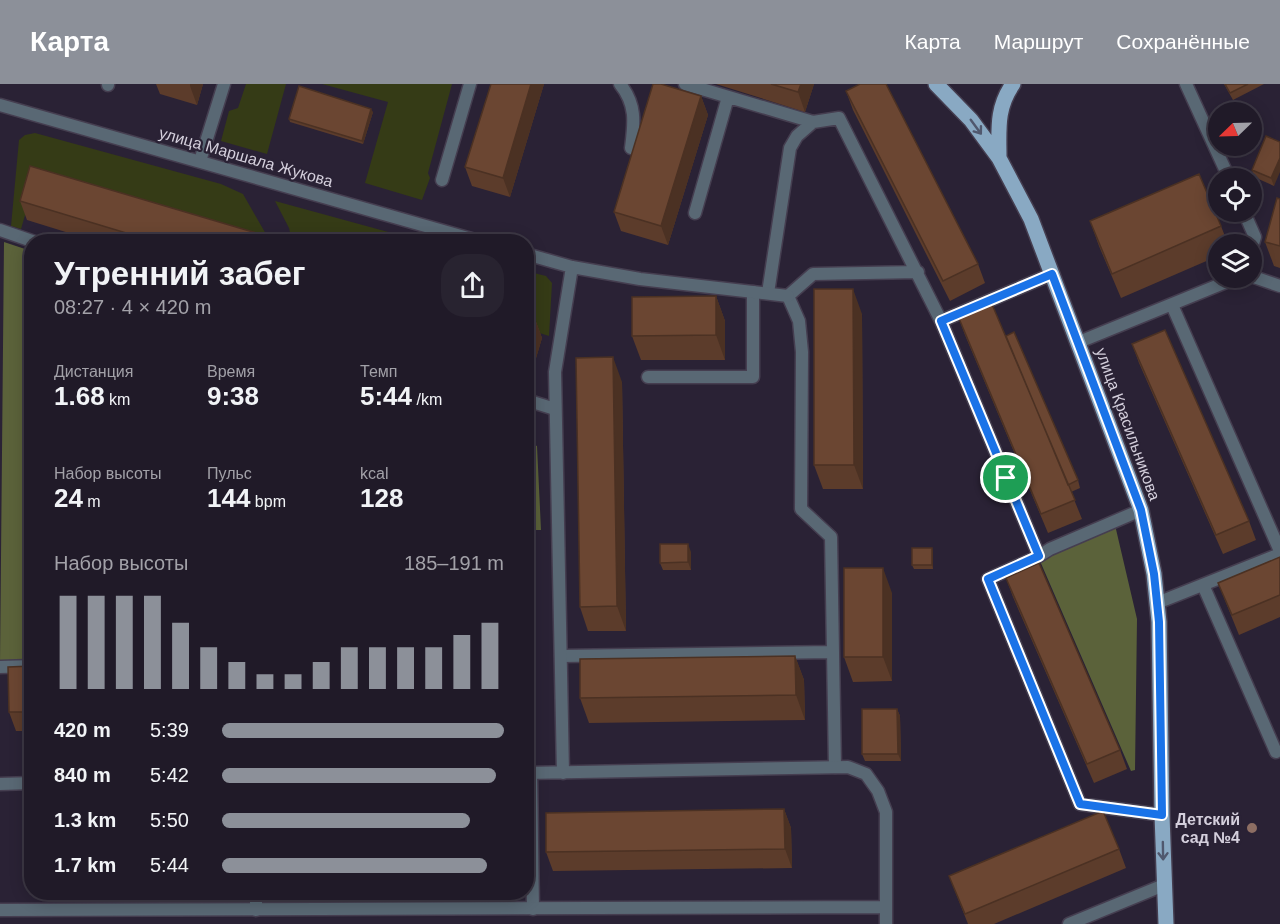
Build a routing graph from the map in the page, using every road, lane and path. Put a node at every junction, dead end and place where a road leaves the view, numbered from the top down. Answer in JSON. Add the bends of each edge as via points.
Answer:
{"nodes":[{"id":1,"x":224,"y":84,"type":"edge"},
{"id":2,"x":470,"y":84,"type":"edge"},
{"id":3,"x":620,"y":84,"type":"edge"},
{"id":4,"x":685,"y":84,"type":"edge"},
{"id":5,"x":936,"y":84,"type":"edge"},
{"id":6,"x":1013,"y":84,"type":"edge"},
{"id":7,"x":1186,"y":84,"type":"edge"},
{"id":8,"x":728,"y":97,"type":"junction"},
{"id":9,"x":0,"y":105,"type":"edge"},
{"id":10,"x":813,"y":122,"type":"junction"},
{"id":11,"x":631,"y":148,"type":"edge"},
{"id":12,"x":999,"y":158,"type":"junction"},
{"id":13,"x":200,"y":161,"type":"junction"},
{"id":14,"x":1224,"y":168,"type":"edge"},
{"id":15,"x":442,"y":180,"type":"dead end"},
{"id":16,"x":695,"y":213,"type":"dead end"},
{"id":17,"x":0,"y":230,"type":"edge"},
{"id":18,"x":454,"y":234,"type":"edge"},
{"id":19,"x":24,"y":238,"type":"edge"},
{"id":20,"x":534,"y":256,"type":"edge"},
{"id":21,"x":572,"y":267,"type":"junction"},
{"id":22,"x":918,"y":272,"type":"junction"},
{"id":23,"x":1052,"y":274,"type":"junction"},
{"id":24,"x":1262,"y":280,"type":"edge"},
{"id":25,"x":1280,"y":286,"type":"edge"},
{"id":26,"x":1211,"y":288,"type":"edge"},
{"id":27,"x":753,"y":292,"type":"junction"},
{"id":28,"x":768,"y":293,"type":"junction"},
{"id":29,"x":788,"y":296,"type":"junction"},
{"id":30,"x":1172,"y":304,"type":"junction"},
{"id":31,"x":941,"y":321,"type":"junction"},
{"id":32,"x":1079,"y":342,"type":"junction"},
{"id":33,"x":648,"y":377,"type":"dead end"},
{"id":34,"x":534,"y":402,"type":"edge"},
{"id":35,"x":555,"y":409,"type":"junction"},
{"id":36,"x":1141,"y":510,"type":"junction"},
{"id":37,"x":1280,"y":552,"type":"edge"},
{"id":38,"x":1039,"y":556,"type":"junction"},
{"id":39,"x":1203,"y":585,"type":"junction"},
{"id":40,"x":1157,"y":603,"type":"junction"},
{"id":41,"x":832,"y":652,"type":"junction"},
{"id":42,"x":561,"y":656,"type":"junction"},
{"id":43,"x":24,"y":666,"type":"edge"},
{"id":44,"x":0,"y":667,"type":"edge"},
{"id":45,"x":1276,"y":752,"type":"dead end"},
{"id":46,"x":835,"y":767,"type":"junction"},
{"id":47,"x":534,"y":773,"type":"edge"},
{"id":48,"x":563,"y":773,"type":"junction"},
{"id":49,"x":0,"y":783,"type":"edge"},
{"id":50,"x":24,"y":783,"type":"edge"},
{"id":51,"x":1162,"y":815,"type":"junction"},
{"id":52,"x":1164,"y":885,"type":"junction"},
{"id":53,"x":256,"y":900,"type":"edge"},
{"id":54,"x":533,"y":900,"type":"edge"},
{"id":55,"x":886,"y":907,"type":"junction"},
{"id":56,"x":533,"y":909,"type":"junction"},
{"id":57,"x":0,"y":910,"type":"edge"},
{"id":58,"x":233,"y":910,"type":"junction"},
{"id":59,"x":255,"y":910,"type":"junction"},
{"id":60,"x":233,"y":924,"type":"edge"},
{"id":61,"x":886,"y":924,"type":"edge"},
{"id":62,"x":1069,"y":924,"type":"edge"},
{"id":63,"x":1166,"y":924,"type":"edge"}],
"edges":[{"from":1,"to":13,"type":"street"},
{"from":2,"to":15,"type":"street"},
{"from":3,"to":11,"type":"street","via":[[634,114]]},
{"from":4,"to":8,"type":"street"},
{"from":5,"to":12,"type":"main road","name":"улица Красильникова","one_way":true,"via":[[971,120]]},
{"from":6,"to":12,"type":"main road","via":[[1003,98]]},
{"from":7,"to":14,"type":"street"},
{"from":8,"to":10,"type":"street"},
{"from":8,"to":16,"type":"street"},
{"from":9,"to":13,"type":"street","name":"улица Маршала Жукова"},
{"from":10,"to":22,"type":"street","via":[[839,117]]},
{"from":10,"to":28,"type":"street","via":[[789,148]]},
{"from":12,"to":23,"type":"main road","name":"улица Красильникова","via":[[1031,219]]},
{"from":13,"to":18,"type":"street","name":"улица Маршала Жукова"},
{"from":17,"to":19,"type":"street"},
{"from":20,"to":21,"type":"street"},
{"from":21,"to":27,"type":"street"},
{"from":21,"to":35,"type":"street","via":[[555,372]]},
{"from":22,"to":29,"type":"street","via":[[813,274]]},
{"from":22,"to":31,"type":"street"},
{"from":23,"to":31,"type":"street"},
{"from":23,"to":32,"type":"main road","name":"улица Красильникова"},
{"from":24,"to":25,"type":"street"},
{"from":26,"to":30,"type":"street"},
{"from":27,"to":28,"type":"street"},
{"from":27,"to":33,"type":"street","via":[[753,377]]},
{"from":28,"to":29,"type":"street"},
{"from":29,"to":41,"type":"street","via":[[799,321],[801,342],[801,509],[831,537]]},
{"from":30,"to":32,"type":"street"},
{"from":30,"to":37,"type":"street"},
{"from":31,"to":38,"type":"street"},
{"from":32,"to":36,"type":"main road","name":"улица Красильникова"},
{"from":34,"to":35,"type":"street"},
{"from":35,"to":42,"type":"street"},
{"from":36,"to":38,"type":"street"},
{"from":36,"to":40,"type":"main road","name":"улица Красильникова"},
{"from":37,"to":39,"type":"street"},
{"from":38,"to":51,"type":"street","via":[[988,579],[1080,804]]},
{"from":39,"to":40,"type":"street"},
{"from":39,"to":45,"type":"street"},
{"from":40,"to":51,"type":"main road","name":"улица Красильникова"},
{"from":41,"to":42,"type":"street"},
{"from":41,"to":46,"type":"street"},
{"from":42,"to":48,"type":"street"},
{"from":43,"to":44,"type":"street"},
{"from":46,"to":48,"type":"street"},
{"from":46,"to":55,"type":"street","via":[[866,774],[886,812]]},
{"from":47,"to":48,"type":"street"},
{"from":49,"to":50,"type":"street"},
{"from":51,"to":52,"type":"main road","name":"улица Красильникова","one_way":true},
{"from":52,"to":62,"type":"street"},
{"from":52,"to":63,"type":"main road","name":"улица Красильникова"},
{"from":53,"to":59,"type":"street"},
{"from":54,"to":56,"type":"street"},
{"from":55,"to":56,"type":"street"},
{"from":55,"to":61,"type":"street"},
{"from":56,"to":59,"type":"street"},
{"from":57,"to":58,"type":"street"},
{"from":58,"to":59,"type":"street"},
{"from":58,"to":60,"type":"street"}]}
